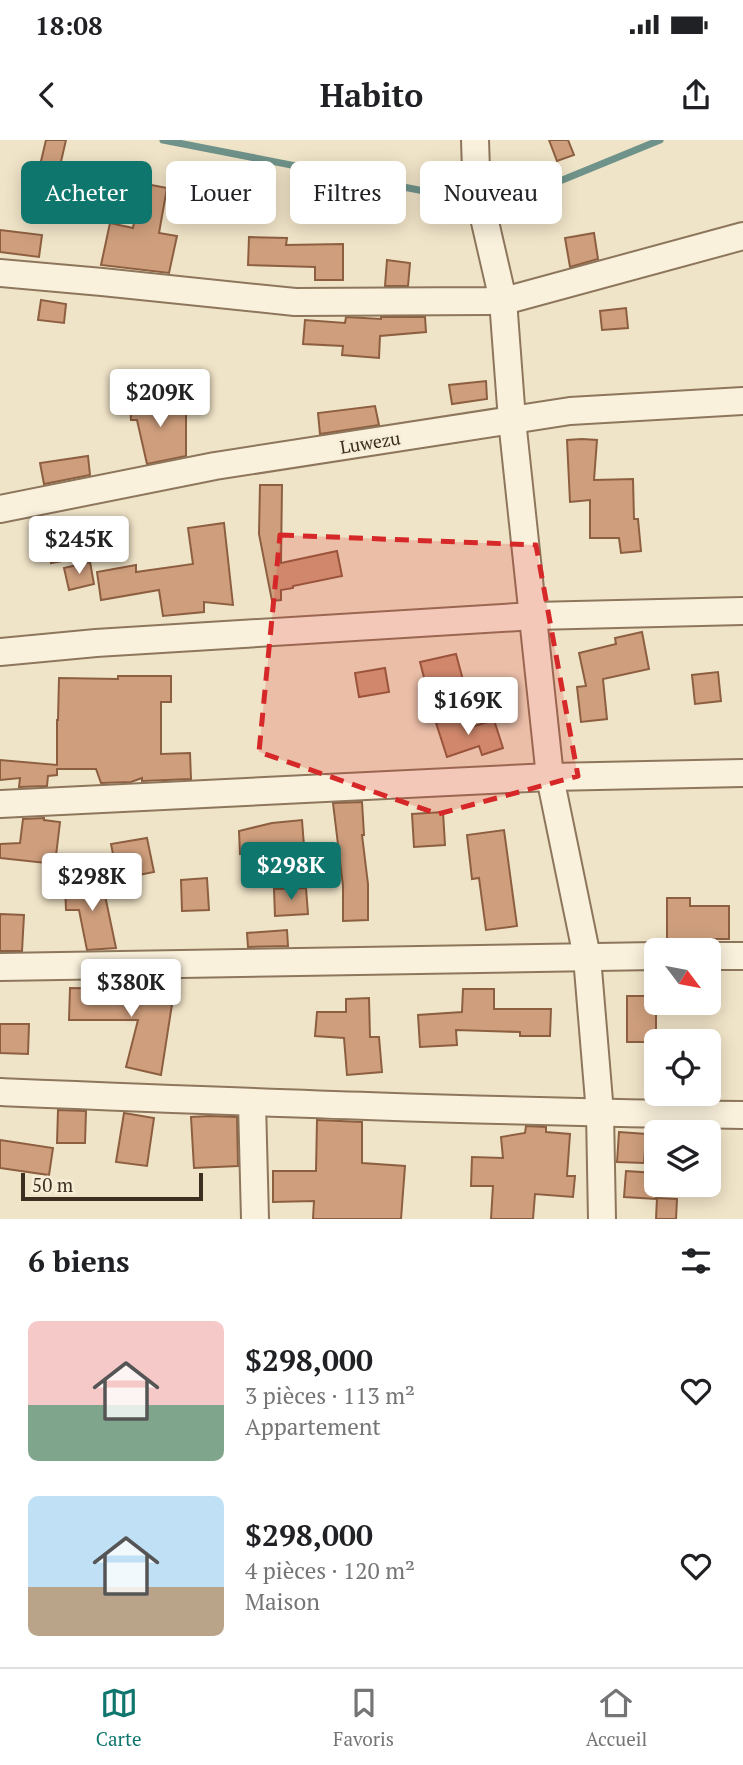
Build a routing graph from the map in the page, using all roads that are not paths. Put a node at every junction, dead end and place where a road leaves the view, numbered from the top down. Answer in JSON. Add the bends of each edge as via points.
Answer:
{"nodes":[{"id":1,"x":475,"y":140,"type":"edge"},
{"id":2,"x":743,"y":236,"type":"edge"},
{"id":3,"x":0,"y":273,"type":"edge"},
{"id":4,"x":503,"y":300,"type":"junction"},
{"id":5,"x":743,"y":401,"type":"edge"},
{"id":6,"x":512,"y":420,"type":"junction"},
{"id":7,"x":0,"y":509,"type":"edge"},
{"id":8,"x":743,"y":611,"type":"edge"},
{"id":9,"x":534,"y":616,"type":"junction"},
{"id":10,"x":0,"y":652,"type":"edge"},
{"id":11,"x":743,"y":773,"type":"edge"},
{"id":12,"x":550,"y":777,"type":"junction"},
{"id":13,"x":0,"y":804,"type":"edge"},
{"id":14,"x":644,"y":956,"type":"edge"},
{"id":15,"x":721,"y":956,"type":"edge"},
{"id":16,"x":743,"y":956,"type":"edge"},
{"id":17,"x":587,"y":957,"type":"junction"},
{"id":18,"x":0,"y":967,"type":"edge"},
{"id":19,"x":0,"y":1092,"type":"edge"},
{"id":20,"x":252,"y":1102,"type":"junction"},
{"id":21,"x":600,"y":1113,"type":"junction"},
{"id":22,"x":743,"y":1115,"type":"edge"},
{"id":23,"x":255,"y":1219,"type":"edge"},
{"id":24,"x":602,"y":1219,"type":"edge"}],
"edges":[{"from":1,"to":4,"type":"street","via":[[482,209]]},
{"from":2,"to":4,"type":"street"},
{"from":3,"to":4,"type":"street","via":[[295,302]]},
{"from":4,"to":6,"type":"street"},
{"from":5,"to":6,"type":"street","name":"Luwezu","via":[[570,411]]},
{"from":6,"to":7,"type":"street","name":"Luwezu","via":[[215,466]]},
{"from":6,"to":9,"type":"street"},
{"from":8,"to":9,"type":"street"},
{"from":9,"to":10,"type":"street"},
{"from":9,"to":12,"type":"street"},
{"from":11,"to":12,"type":"street"},
{"from":12,"to":13,"type":"street"},
{"from":12,"to":17,"type":"street"},
{"from":14,"to":17,"type":"street"},
{"from":15,"to":16,"type":"street"},
{"from":17,"to":18,"type":"street"},
{"from":17,"to":21,"type":"street"},
{"from":19,"to":20,"type":"street"},
{"from":20,"to":21,"type":"street"},
{"from":20,"to":23,"type":"street"},
{"from":21,"to":22,"type":"street"},
{"from":21,"to":24,"type":"street"}]}
